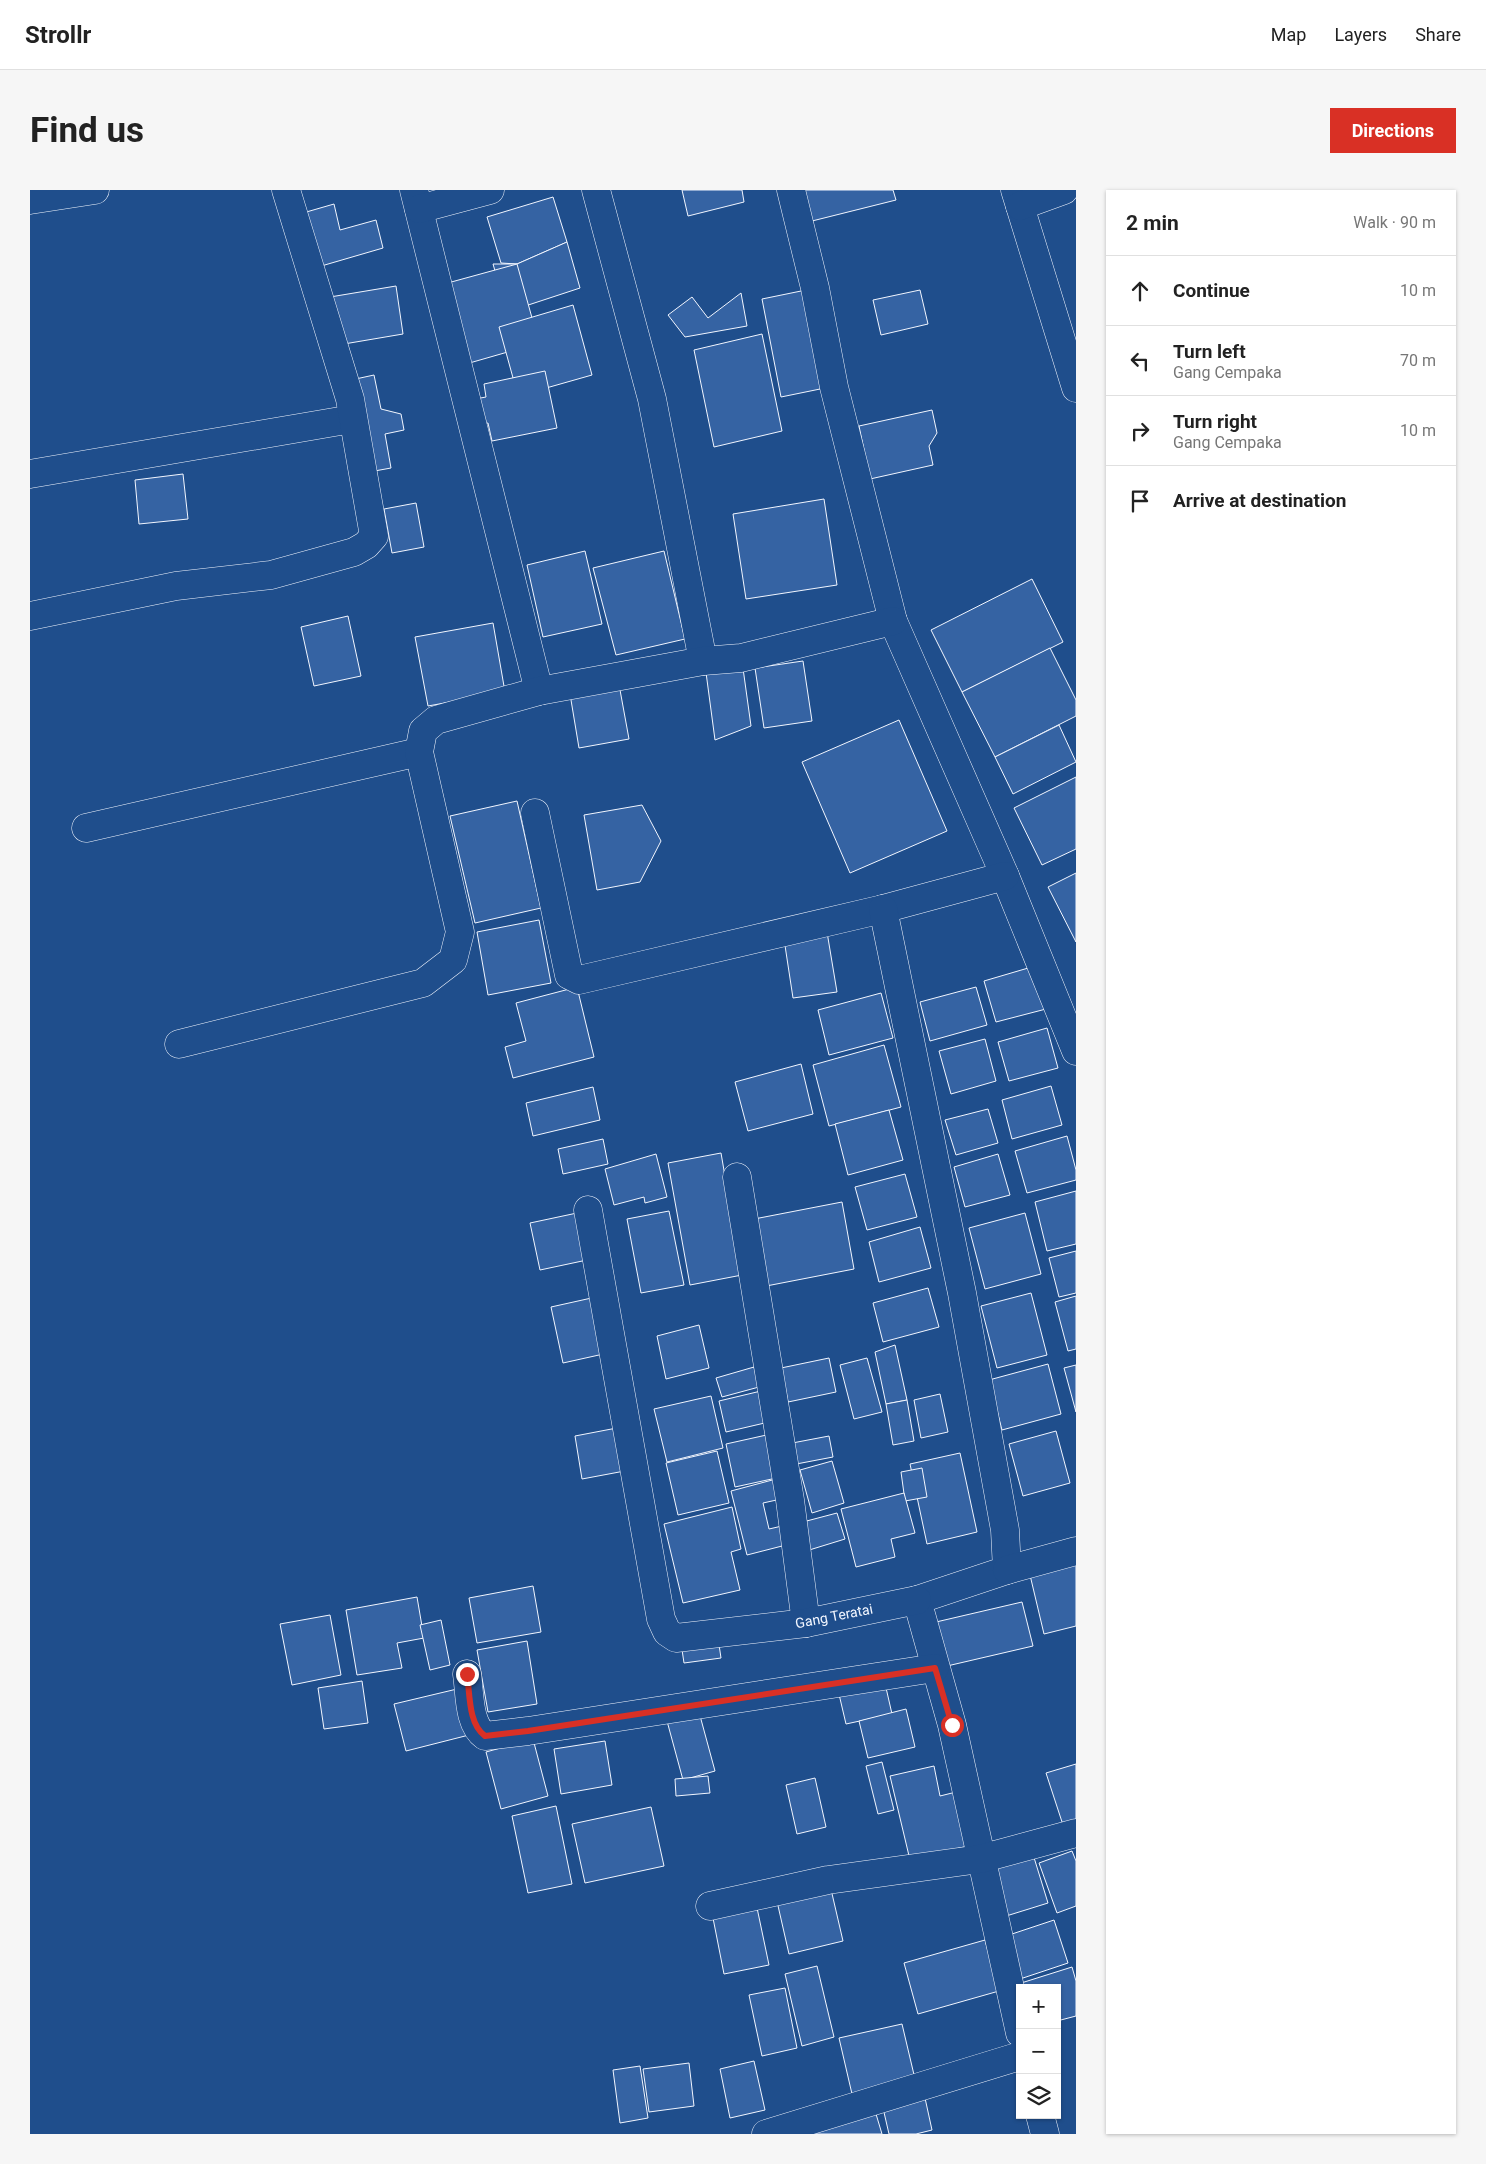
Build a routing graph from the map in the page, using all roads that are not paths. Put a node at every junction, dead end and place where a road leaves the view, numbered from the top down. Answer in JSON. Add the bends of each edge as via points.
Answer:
{"nodes":[{"id":1,"x":96,"y":190,"type":"edge"},
{"id":2,"x":286,"y":190,"type":"edge"},
{"id":3,"x":490,"y":190,"type":"edge"},
{"id":4,"x":596,"y":190,"type":"edge"},
{"id":5,"x":791,"y":190,"type":"edge"},
{"id":6,"x":1064,"y":190,"type":"edge"},
{"id":7,"x":1018,"y":198,"type":"edge"},
{"id":8,"x":30,"y":200,"type":"edge"},
{"id":9,"x":416,"y":200,"type":"edge"},
{"id":10,"x":1076,"y":388,"type":"edge"},
{"id":11,"x":352,"y":419,"type":"junction"},
{"id":12,"x":30,"y":474,"type":"edge"},
{"id":13,"x":30,"y":616,"type":"edge"},
{"id":14,"x":893,"y":621,"type":"junction"},
{"id":15,"x":703,"y":661,"type":"junction"},
{"id":16,"x":538,"y":690,"type":"junction"},
{"id":17,"x":418,"y":752,"type":"junction"},
{"id":18,"x":534,"y":813,"type":"dead end"},
{"id":19,"x":86,"y":828,"type":"dead end"},
{"id":20,"x":1005,"y":876,"type":"junction"},
{"id":21,"x":883,"y":909,"type":"junction"},
{"id":22,"x":179,"y":1044,"type":"dead end"},
{"id":23,"x":1076,"y":1051,"type":"edge"},
{"id":24,"x":737,"y":1177,"type":"dead end"},
{"id":25,"x":588,"y":1210,"type":"dead end"},
{"id":26,"x":1076,"y":1551,"type":"edge"},
{"id":27,"x":1006,"y":1570,"type":"junction"},
{"id":28,"x":917,"y":1600,"type":"junction"},
{"id":29,"x":806,"y":1623,"type":"junction"},
{"id":30,"x":935,"y":1668,"type":"junction"},
{"id":31,"x":467,"y":1674,"type":"dead end"},
{"id":32,"x":1076,"y":1833,"type":"edge"},
{"id":33,"x":980,"y":1859,"type":"junction"},
{"id":34,"x":710,"y":1906,"type":"dead end"},
{"id":35,"x":1019,"y":2029,"type":"edge"},
{"id":36,"x":1016,"y":2057,"type":"edge"},
{"id":37,"x":1041,"y":2119,"type":"edge"},
{"id":38,"x":766,"y":2134,"type":"edge"},
{"id":39,"x":1045,"y":2134,"type":"edge"}],
"edges":[{"from":1,"to":8,"type":"street"},
{"from":2,"to":11,"type":"street","via":[[350,399]]},
{"from":3,"to":9,"type":"street"},
{"from":4,"to":15,"type":"street","via":[[652,399]]},
{"from":5,"to":14,"type":"street","via":[[815,288],[834,387]]},
{"from":6,"to":7,"type":"street"},
{"from":7,"to":10,"type":"street"},
{"from":9,"to":16,"type":"street"},
{"from":11,"to":12,"type":"street"},
{"from":11,"to":13,"type":"street","via":[[374,536],[366,545],[354,552],[271,575],[176,586]]},
{"from":14,"to":15,"type":"street","via":[[742,658]]},
{"from":14,"to":20,"type":"street"},
{"from":15,"to":16,"type":"street"},
{"from":16,"to":17,"type":"street","via":[[436,720],[423,731]]},
{"from":17,"to":19,"type":"street"},
{"from":17,"to":22,"type":"street","via":[[460,932],[453,960],[422,983]]},
{"from":18,"to":21,"type":"street","via":[[569,975],[574,980]]},
{"from":20,"to":21,"type":"street"},
{"from":20,"to":23,"type":"street"},
{"from":21,"to":27,"type":"street","via":[[962,1293],[1005,1530]]},
{"from":24,"to":29,"type":"street","via":[[790,1500]]},
{"from":25,"to":29,"type":"street","name":"Gang Teratai","via":[[662,1619],[667,1632],[676,1638]]},
{"from":26,"to":27,"type":"street","name":"Gang Teratai"},
{"from":27,"to":28,"type":"street","name":"Gang Teratai"},
{"from":28,"to":29,"type":"street","name":"Gang Teratai"},
{"from":28,"to":30,"type":"street"},
{"from":30,"to":31,"type":"street","via":[[485,1736],[474,1721]]},
{"from":30,"to":33,"type":"street","via":[[952,1725]]},
{"from":32,"to":33,"type":"street"},
{"from":33,"to":34,"type":"street","via":[[828,1880]]},
{"from":33,"to":35,"type":"street"},
{"from":36,"to":38,"type":"street"},
{"from":37,"to":39,"type":"street"}]}
